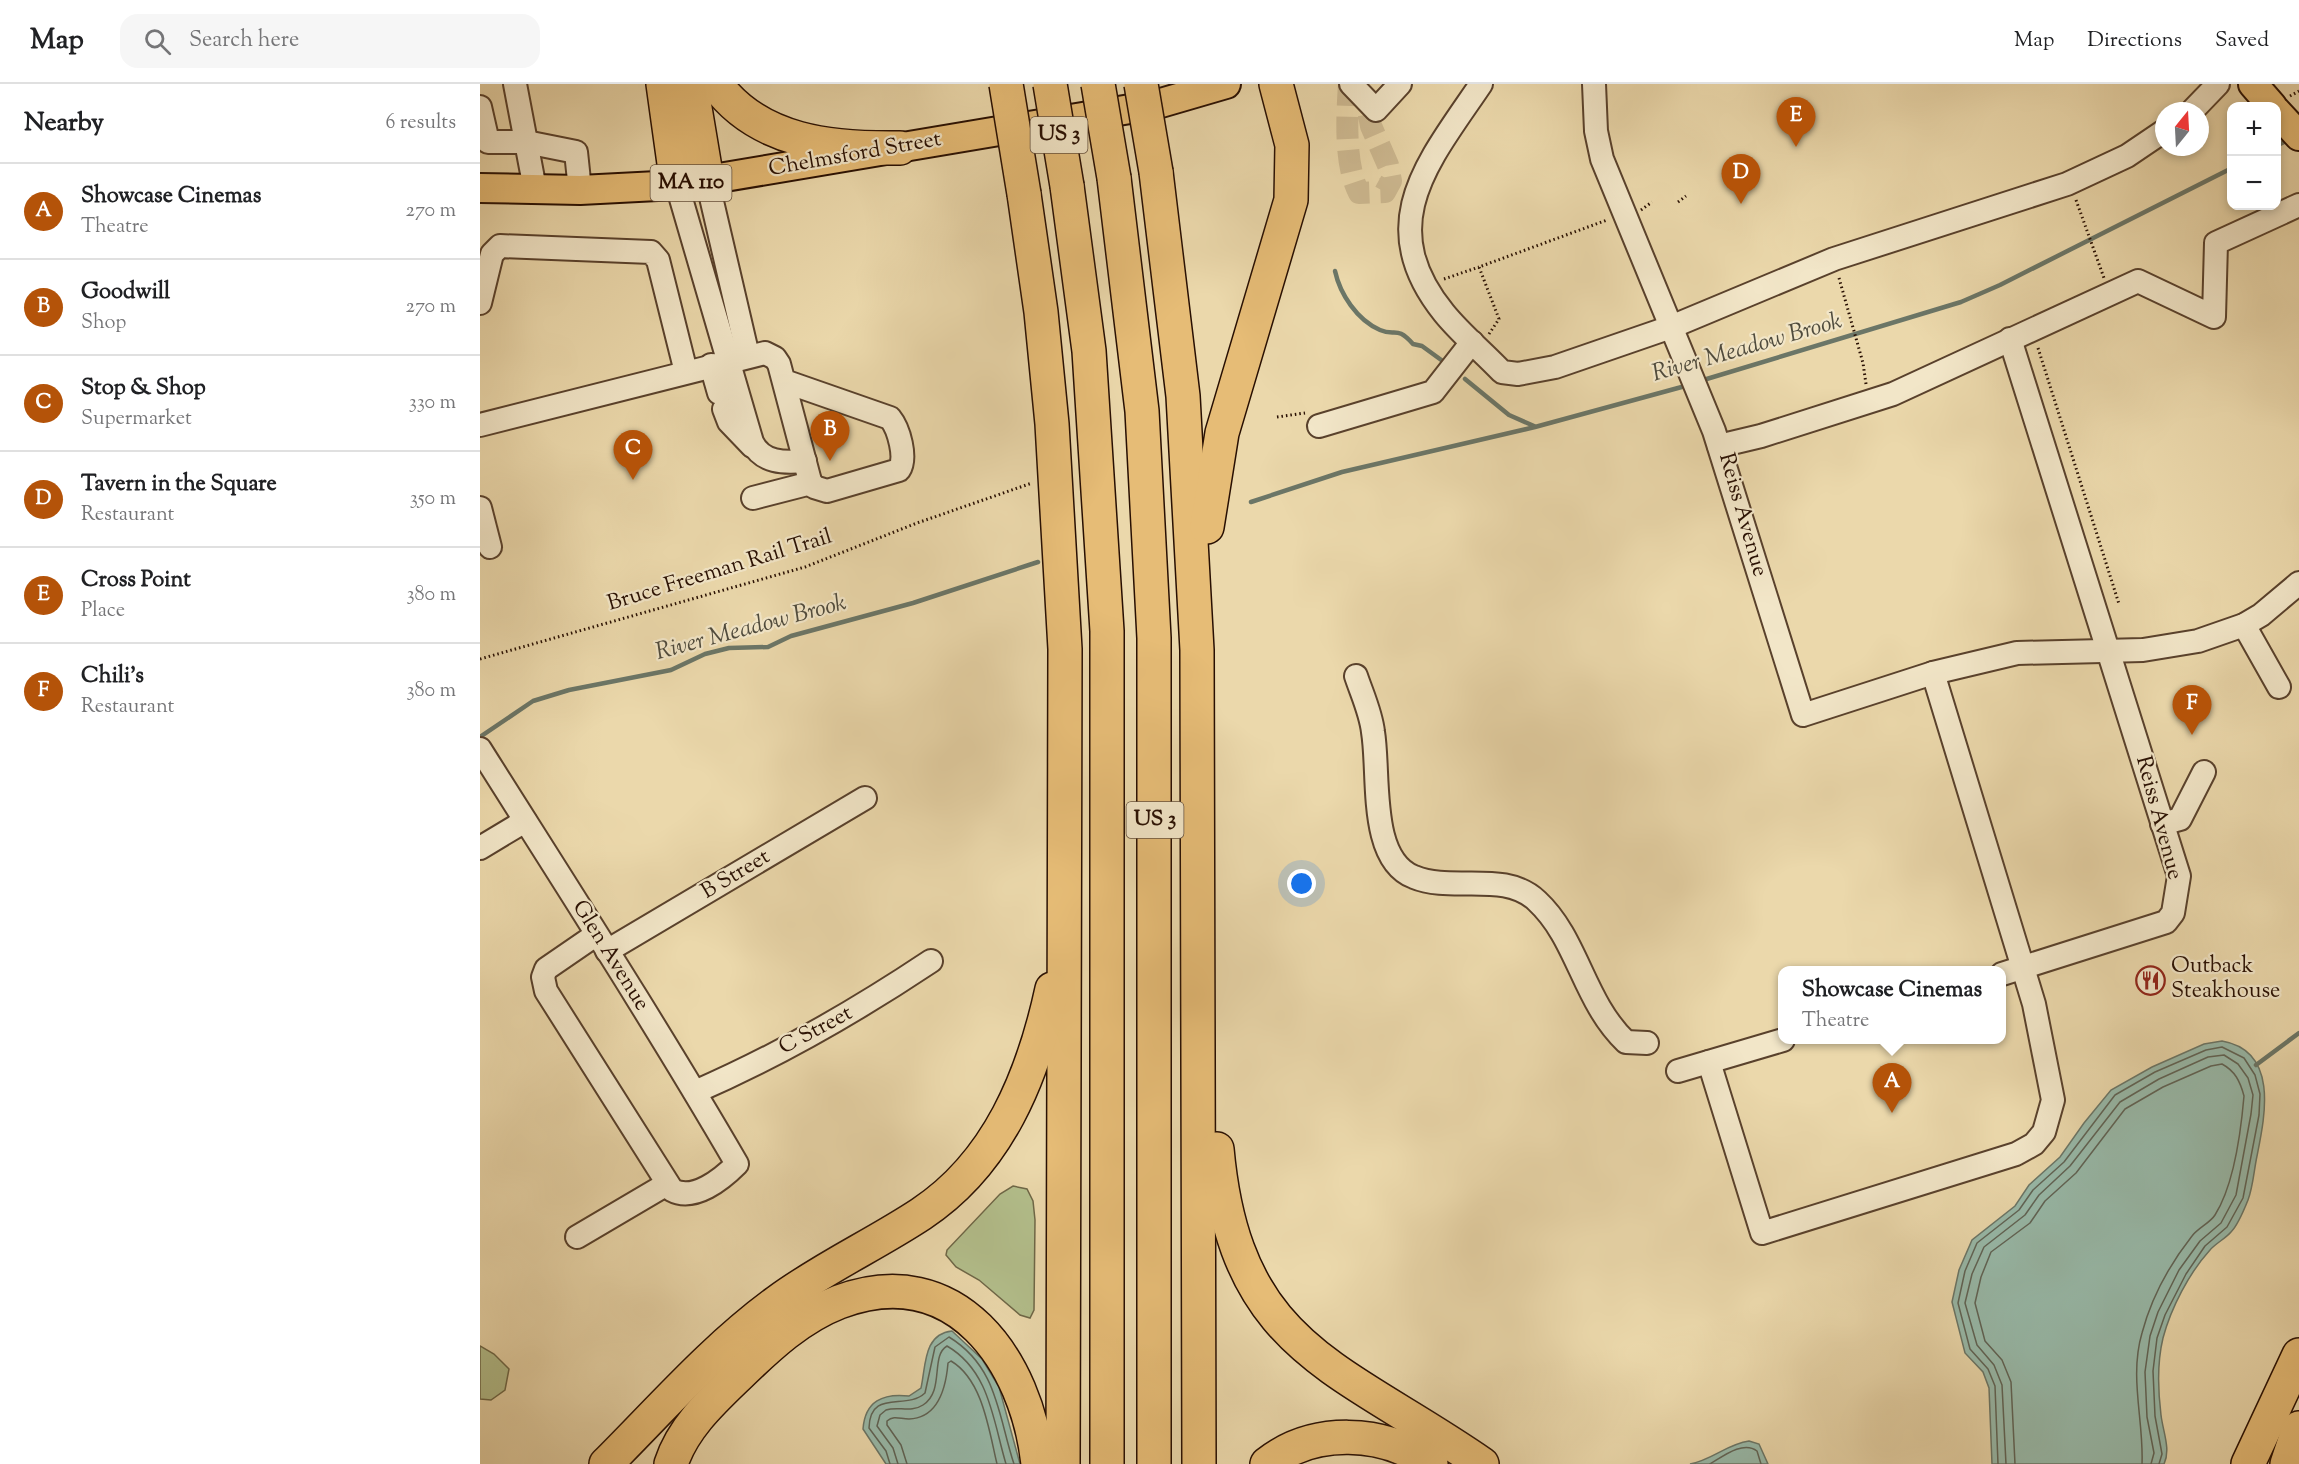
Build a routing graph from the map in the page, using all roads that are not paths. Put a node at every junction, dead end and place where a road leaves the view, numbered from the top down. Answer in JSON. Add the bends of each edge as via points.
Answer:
{"nodes":[{"id":1,"x":515,"y":84,"type":"edge"},
{"id":2,"x":663,"y":84,"type":"edge"},
{"id":3,"x":691,"y":84,"type":"edge"},
{"id":4,"x":716,"y":84,"type":"edge"},
{"id":5,"x":1006,"y":84,"type":"edge"},
{"id":6,"x":1050,"y":84,"type":"edge"},
{"id":7,"x":1098,"y":84,"type":"edge"},
{"id":8,"x":1141,"y":84,"type":"edge"},
{"id":9,"x":1226,"y":84,"type":"edge"},
{"id":10,"x":1276,"y":84,"type":"edge"},
{"id":11,"x":1351,"y":84,"type":"edge"},
{"id":12,"x":1400,"y":84,"type":"edge"},
{"id":13,"x":1481,"y":84,"type":"edge"},
{"id":14,"x":1594,"y":84,"type":"edge"},
{"id":15,"x":2218,"y":84,"type":"edge"},
{"id":16,"x":2253,"y":84,"type":"edge"},
{"id":17,"x":2201,"y":102,"type":"edge"},
{"id":18,"x":480,"y":107,"type":"edge"},
{"id":19,"x":2284,"y":120,"type":"edge"},
{"id":20,"x":2155,"y":137,"type":"edge"},
{"id":21,"x":526,"y":142,"type":"junction"},
{"id":22,"x":900,"y":148,"type":"junction"},
{"id":23,"x":692,"y":182,"type":"junction"},
{"id":24,"x":480,"y":188,"type":"edge"},
{"id":25,"x":535,"y":189,"type":"junction"},
{"id":26,"x":580,"y":190,"type":"junction"},
{"id":27,"x":2299,"y":205,"type":"edge"},
{"id":28,"x":480,"y":303,"type":"edge"},
{"id":29,"x":1671,"y":327,"type":"junction"},
{"id":30,"x":2010,"y":339,"type":"junction"},
{"id":31,"x":1475,"y":345,"type":"junction"},
{"id":32,"x":730,"y":361,"type":"junction"},
{"id":33,"x":686,"y":372,"type":"junction"},
{"id":34,"x":784,"y":381,"type":"junction"},
{"id":35,"x":480,"y":425,"type":"edge"},
{"id":36,"x":1319,"y":426,"type":"dead end"},
{"id":37,"x":1719,"y":446,"type":"junction"},
{"id":38,"x":757,"y":452,"type":"junction"},
{"id":39,"x":805,"y":461,"type":"junction"},
{"id":40,"x":811,"y":483,"type":"junction"},
{"id":41,"x":753,"y":498,"type":"dead end"},
{"id":42,"x":480,"y":508,"type":"edge"},
{"id":43,"x":490,"y":547,"type":"dead end"},
{"id":44,"x":2299,"y":565,"type":"edge"},
{"id":45,"x":2295,"y":587,"type":"edge"},
{"id":46,"x":2244,"y":625,"type":"junction"},
{"id":47,"x":1197,"y":650,"type":"junction"},
{"id":48,"x":2109,"y":652,"type":"junction"},
{"id":49,"x":1933,"y":673,"type":"junction"},
{"id":50,"x":1356,"y":676,"type":"dead end"},
{"id":51,"x":2278,"y":687,"type":"dead end"},
{"id":52,"x":480,"y":749,"type":"edge"},
{"id":53,"x":2204,"y":772,"type":"dead end"},
{"id":54,"x":865,"y":798,"type":"dead end"},
{"id":55,"x":525,"y":821,"type":"junction"},
{"id":56,"x":2162,"y":824,"type":"junction"},
{"id":57,"x":480,"y":848,"type":"edge"},
{"id":58,"x":1065,"y":877,"type":"junction"},
{"id":59,"x":1198,"y":932,"type":"junction"},
{"id":60,"x":602,"y":943,"type":"junction"},
{"id":61,"x":931,"y":961,"type":"dead end"},
{"id":62,"x":2016,"y":969,"type":"edge"},
{"id":63,"x":1778,"y":1041,"type":"edge"},
{"id":64,"x":1647,"y":1043,"type":"dead end"},
{"id":65,"x":1709,"y":1062,"type":"junction"},
{"id":66,"x":1678,"y":1071,"type":"dead end"},
{"id":67,"x":695,"y":1092,"type":"junction"},
{"id":68,"x":667,"y":1184,"type":"junction"},
{"id":69,"x":577,"y":1237,"type":"dead end"},
{"id":70,"x":2299,"y":1355,"type":"edge"},
{"id":71,"x":2299,"y":1428,"type":"edge"},
{"id":72,"x":606,"y":1464,"type":"edge"},
{"id":73,"x":671,"y":1464,"type":"edge"},
{"id":74,"x":1038,"y":1464,"type":"edge"},
{"id":75,"x":1063,"y":1464,"type":"edge"},
{"id":76,"x":1107,"y":1464,"type":"edge"},
{"id":77,"x":1154,"y":1464,"type":"edge"},
{"id":78,"x":1199,"y":1464,"type":"edge"},
{"id":79,"x":1267,"y":1464,"type":"edge"},
{"id":80,"x":1431,"y":1464,"type":"edge"},
{"id":81,"x":1482,"y":1464,"type":"edge"},
{"id":82,"x":2248,"y":1464,"type":"edge"},
{"id":83,"x":2287,"y":1464,"type":"edge"}],
"edges":[{"from":1,"to":21,"type":"street"},
{"from":2,"to":23,"type":"highway"},
{"from":3,"to":23,"type":"highway"},
{"from":4,"to":22,"type":"highway","via":[[760,124],[799,140],[846,148]]},
{"from":5,"to":58,"type":"highway","bridge":true,"via":[[1048,383],[1066,705]]},
{"from":6,"to":76,"type":"highway","number":"US 3","bridge":true,"via":[[1068,186],[1089,351],[1107,631]]},
{"from":7,"to":77,"type":"highway","number":"US 3","bridge":true,"via":[[1114,178],[1142,411],[1154,626]]},
{"from":8,"to":47,"type":"highway","bridge":true,"via":[[1156,172],[1183,396]]},
{"from":9,"to":22,"type":"main road","name":"Chelmsford Street","number":"MA 110","via":[[1154,105]]},
{"from":10,"to":47,"type":"highway","via":[[1292,145],[1291,200],[1217,457]]},
{"from":11,"to":12,"type":"street","via":[[1376,110]]},
{"from":13,"to":31,"type":"street","via":[[1428,162],[1414,194],[1410,229],[1411,252],[1423,280],[1443,312]]},
{"from":14,"to":29,"type":"street","via":[[1602,159]]},
{"from":15,"to":17,"type":"street"},
{"from":16,"to":19,"type":"main road"},
{"from":18,"to":21,"type":"street","via":[[488,142]]},
{"from":20,"to":29,"type":"street","via":[[2127,156],[2067,184],[1834,259]]},
{"from":21,"to":25,"type":"street"},
{"from":21,"to":26,"type":"street","via":[[576,152]]},
{"from":22,"to":23,"type":"main road","name":"Chelmsford Street","number":"MA 110"},
{"from":23,"to":26,"type":"main road","name":"Chelmsford Street","number":"MA 110"},
{"from":23,"to":32,"type":"street","via":[[722,348]]},
{"from":23,"to":32,"type":"street","via":[[712,213]]},
{"from":24,"to":25,"type":"main road","name":"Chelmsford Street","number":"MA 110"},
{"from":25,"to":26,"type":"main road","name":"Chelmsford Street","number":"MA 110"},
{"from":27,"to":30,"type":"street","name":"Reiss Avenue","via":[[2216,243],[2214,317],[2138,281]]},
{"from":28,"to":33,"type":"street","via":[[492,254],[500,246],[651,252],[658,260]]},
{"from":29,"to":31,"type":"street","via":[[1555,367],[1518,374],[1502,372]]},
{"from":29,"to":37,"type":"street"},
{"from":30,"to":37,"type":"street","name":"Reiss Avenue","via":[[1893,394]]},
{"from":30,"to":48,"type":"street","name":"Reiss Avenue"},
{"from":31,"to":36,"type":"street","via":[[1433,392]]},
{"from":32,"to":33,"type":"street"},
{"from":32,"to":34,"type":"street","via":[[761,353],[775,358]]},
{"from":32,"to":38,"type":"street"},
{"from":32,"to":38,"type":"street","via":[[721,401],[729,422]]},
{"from":33,"to":35,"type":"street"},
{"from":34,"to":39,"type":"street"},
{"from":34,"to":40,"type":"street","via":[[884,414],[896,428],[903,460],[897,472],[827,491],[816,489]]},
{"from":37,"to":49,"type":"street","name":"Reiss Avenue","via":[[1803,715]]},
{"from":38,"to":39,"type":"street","via":[[777,461]]},
{"from":39,"to":40,"type":"street"},
{"from":40,"to":41,"type":"street"},
{"from":42,"to":43,"type":"street"},
{"from":44,"to":45,"type":"street","name":"Reiss Avenue"},
{"from":45,"to":46,"type":"street","name":"Reiss Avenue"},
{"from":46,"to":48,"type":"street","name":"Reiss Avenue","via":[[2189,643]]},
{"from":46,"to":51,"type":"street"},
{"from":47,"to":59,"type":"highway"},
{"from":48,"to":49,"type":"street","name":"Reiss Avenue","via":[[2017,653]]},
{"from":48,"to":56,"type":"street","name":"Reiss Avenue"},
{"from":49,"to":62,"type":"street"},
{"from":50,"to":64,"type":"street","via":[[1373,731],[1382,832],[1391,860],[1401,871],[1424,880],[1498,885],[1534,898],[1562,933],[1603,1016],[1626,1042]]},
{"from":52,"to":55,"type":"street","name":"Glen Avenue"},
{"from":53,"to":56,"type":"street","via":[[2180,819]]},
{"from":54,"to":60,"type":"street","name":"B Street"},
{"from":55,"to":57,"type":"street"},
{"from":55,"to":60,"type":"street","name":"Glen Avenue"},
{"from":56,"to":62,"type":"street","name":"Reiss Avenue","via":[[2179,876],[2172,913],[2166,922]]},
{"from":58,"to":72,"type":"highway","via":[[1053,982],[1038,1043],[1012,1111],[980,1161],[920,1215],[817,1275],[766,1311],[715,1355]]},
{"from":58,"to":75,"type":"highway"},
{"from":59,"to":78,"type":"highway"},
{"from":59,"to":81,"type":"highway","via":[[1221,1187],[1230,1229],[1251,1281],[1282,1326],[1308,1352]]},
{"from":60,"to":67,"type":"street","name":"Glen Avenue"},
{"from":60,"to":68,"type":"street","name":"B Street","via":[[546,969],[543,984]]},
{"from":61,"to":67,"type":"street","name":"C Street","via":[[859,1009]]},
{"from":62,"to":65,"type":"street","via":[[2034,1004],[2054,1100],[2044,1132],[2034,1144],[2016,1154],[1762,1233]]},
{"from":63,"to":65,"type":"street"},
{"from":65,"to":66,"type":"street"},
{"from":67,"to":68,"type":"street","name":"Glen Avenue","via":[[737,1164],[698,1192],[677,1193]]},
{"from":68,"to":69,"type":"street"},
{"from":70,"to":82,"type":"highway"},
{"from":71,"to":83,"type":"highway"},
{"from":73,"to":74,"type":"highway","via":[[700,1414],[778,1339],[826,1308],[856,1297],[886,1293],[932,1299],[961,1314],[988,1336],[1010,1367],[1019,1388],[1033,1431]]},
{"from":79,"to":80,"type":"highway","via":[[1310,1442],[1344,1437],[1391,1444]]}]}
